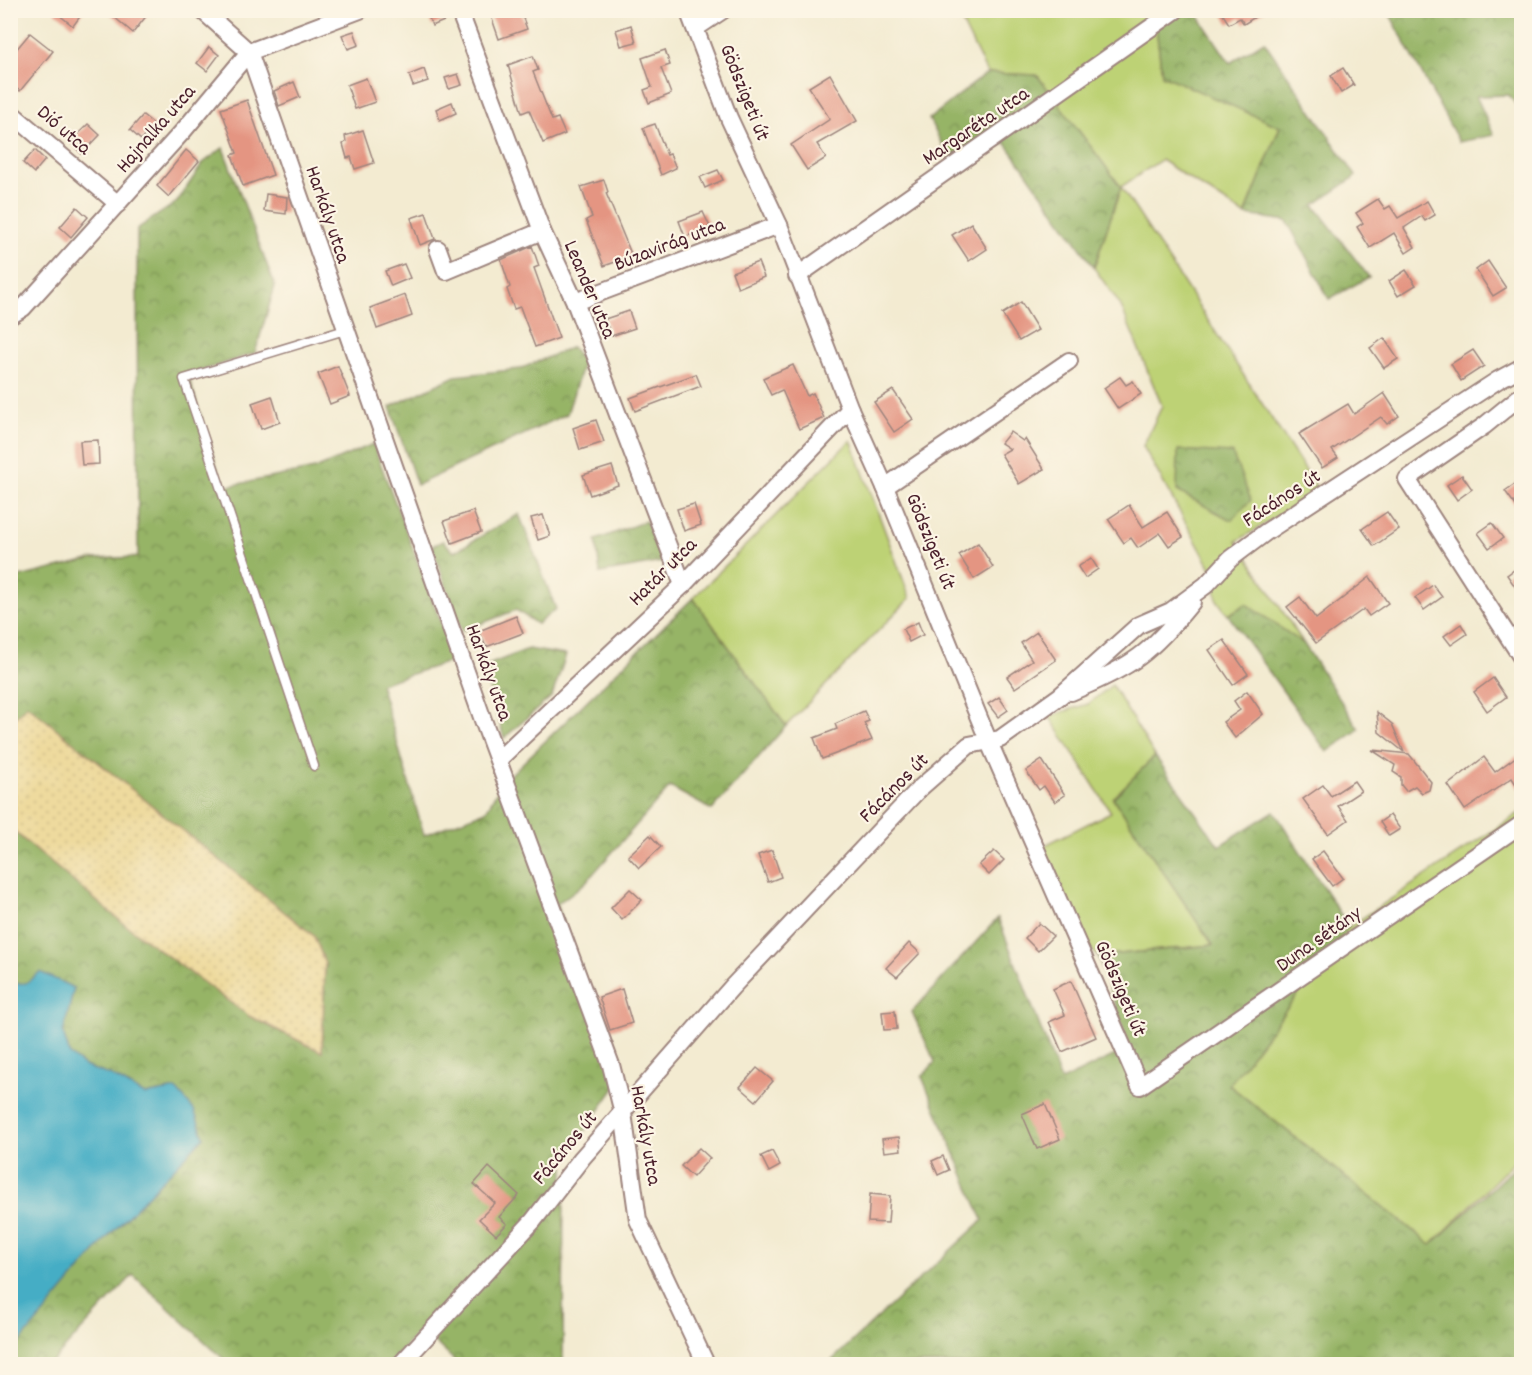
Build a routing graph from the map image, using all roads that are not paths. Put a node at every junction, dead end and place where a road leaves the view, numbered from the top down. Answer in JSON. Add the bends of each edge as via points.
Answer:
{"nodes":[{"id":1,"x":202,"y":10,"type":"edge"},
{"id":2,"x":360,"y":10,"type":"edge"},
{"id":3,"x":459,"y":10,"type":"edge"},
{"id":4,"x":688,"y":10,"type":"edge"},
{"id":5,"x":723,"y":10,"type":"edge"},
{"id":6,"x":1176,"y":10,"type":"edge"},
{"id":7,"x":696,"y":28,"type":"junction"},
{"id":8,"x":249,"y":52,"type":"junction"},
{"id":9,"x":10,"y":112,"type":"edge"},
{"id":10,"x":118,"y":204,"type":"junction"},
{"id":11,"x":779,"y":225,"type":"junction"},
{"id":12,"x":542,"y":231,"type":"junction"},
{"id":13,"x":438,"y":249,"type":"dead end"},
{"id":14,"x":797,"y":276,"type":"junction"},
{"id":15,"x":575,"y":302,"type":"junction"},
{"id":16,"x":10,"y":316,"type":"edge"},
{"id":17,"x":345,"y":330,"type":"junction"},
{"id":18,"x":1069,"y":361,"type":"dead end"},
{"id":19,"x":1521,"y":367,"type":"edge"},
{"id":20,"x":1521,"y":396,"type":"edge"},
{"id":21,"x":850,"y":409,"type":"junction"},
{"id":22,"x":885,"y":486,"type":"junction"},
{"id":23,"x":683,"y":585,"type":"junction"},
{"id":24,"x":1206,"y":585,"type":"junction"},
{"id":25,"x":1521,"y":658,"type":"edge"},
{"id":26,"x":1060,"y":696,"type":"junction"},
{"id":27,"x":988,"y":740,"type":"junction"},
{"id":28,"x":500,"y":759,"type":"junction"},
{"id":29,"x":314,"y":766,"type":"dead end"},
{"id":30,"x":1521,"y":824,"type":"edge"},
{"id":31,"x":1140,"y":1086,"type":"joint"},
{"id":32,"x":623,"y":1113,"type":"junction"},
{"id":33,"x":401,"y":1365,"type":"edge"},
{"id":34,"x":706,"y":1365,"type":"edge"}],
"edges":[{"from":1,"to":8,"type":"street","name":"Harkály utca"},
{"from":2,"to":8,"type":"street","name":"Hajnalka utca"},
{"from":3,"to":12,"type":"street","name":"Leander utca"},
{"from":4,"to":7,"type":"street","name":"Gödszigeti út"},
{"from":5,"to":7,"type":"street"},
{"from":6,"to":14,"type":"street","name":"Margaréta utca"},
{"from":7,"to":11,"type":"street","name":"Gödszigeti út","via":[[729,118]]},
{"from":8,"to":10,"type":"street","name":"Hajnalka utca"},
{"from":8,"to":17,"type":"street","name":"Harkály utca"},
{"from":9,"to":10,"type":"street","name":"Dió utca"},
{"from":10,"to":16,"type":"street","name":"Hajnalka utca","via":[[23,308]]},
{"from":11,"to":14,"type":"street","name":"Gödszigeti út"},
{"from":11,"to":15,"type":"street","name":"Búzavirág utca"},
{"from":12,"to":13,"type":"street","via":[[446,271]]},
{"from":12,"to":15,"type":"street","name":"Leander utca"},
{"from":14,"to":21,"type":"street","name":"Gödszigeti út"},
{"from":15,"to":23,"type":"street","name":"Leander utca"},
{"from":17,"to":28,"type":"street","name":"Harkály utca"},
{"from":17,"to":29,"type":"lane","via":[[184,380]]},
{"from":18,"to":22,"type":"street"},
{"from":19,"to":24,"type":"street","name":"Fácános út","via":[[1266,532],[1230,559]]},
{"from":20,"to":25,"type":"street","via":[[1407,479]]},
{"from":21,"to":22,"type":"street","name":"Gödszigeti út"},
{"from":21,"to":23,"type":"street","name":"Határ utca"},
{"from":22,"to":27,"type":"street","name":"Gödszigeti út"},
{"from":23,"to":28,"type":"street","name":"Határ utca"},
{"from":24,"to":26,"type":"street","name":"Fácános út","via":[[1171,611],[1139,625]]},
{"from":24,"to":26,"type":"street","via":[[1161,641],[1138,660],[1113,675]]},
{"from":26,"to":27,"type":"street","name":"Fácános út","via":[[1000,739]]},
{"from":27,"to":31,"type":"street","name":"Gödszigeti út"},
{"from":27,"to":32,"type":"street","name":"Fácános út","via":[[969,745],[919,789],[732,987]]},
{"from":28,"to":32,"type":"street","name":"Harkály utca","via":[[611,1065]]},
{"from":30,"to":31,"type":"street","name":"Duna sétány"},
{"from":32,"to":33,"type":"street","name":"Fácános út","via":[[533,1221]]},
{"from":32,"to":34,"type":"street","name":"Harkály utca","via":[[638,1220]]}]}
